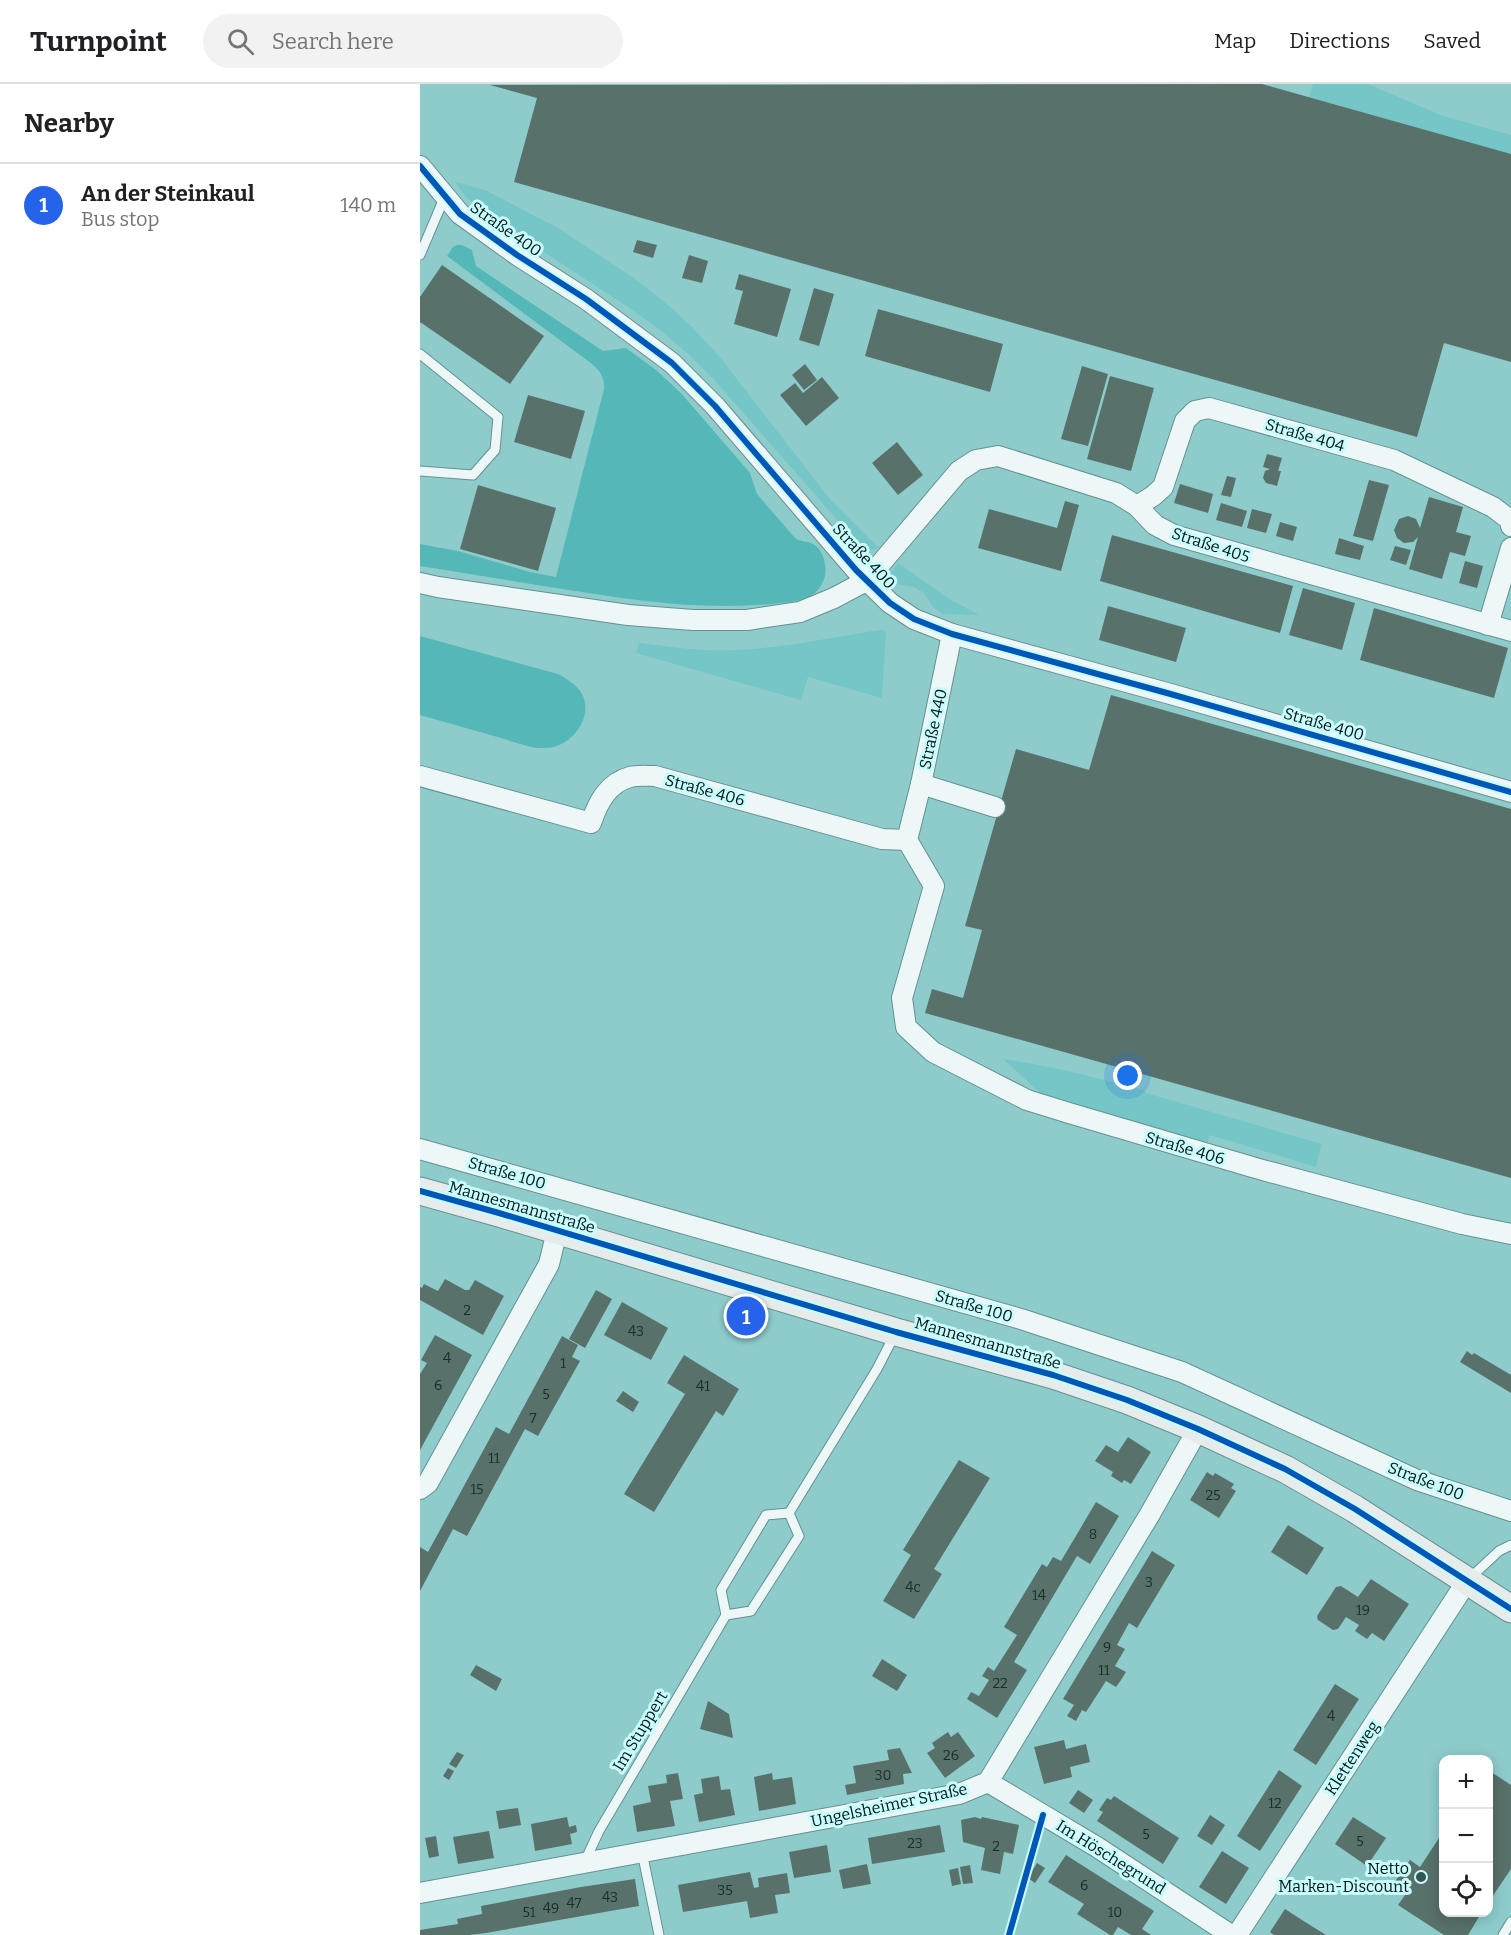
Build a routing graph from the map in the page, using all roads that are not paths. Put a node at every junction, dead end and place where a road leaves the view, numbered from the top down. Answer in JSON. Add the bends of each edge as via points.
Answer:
{"nodes":[{"id":1,"x":420,"y":166,"type":"edge"},
{"id":2,"x":445,"y":196,"type":"junction"},
{"id":3,"x":420,"y":255,"type":"edge"},
{"id":4,"x":420,"y":354,"type":"edge"},
{"id":5,"x":420,"y":471,"type":"edge"},
{"id":6,"x":1137,"y":506,"type":"junction"},
{"id":7,"x":1511,"y":526,"type":"edge"},
{"id":8,"x":1511,"y":548,"type":"edge"},
{"id":9,"x":866,"y":580,"type":"junction"},
{"id":10,"x":420,"y":583,"type":"edge"},
{"id":11,"x":1488,"y":624,"type":"junction"},
{"id":12,"x":1511,"y":631,"type":"edge"},
{"id":13,"x":952,"y":634,"type":"junction"},
{"id":14,"x":420,"y":776,"type":"edge"},
{"id":15,"x":921,"y":784,"type":"junction"},
{"id":16,"x":1511,"y":792,"type":"edge"},
{"id":17,"x":995,"y":807,"type":"dead end"},
{"id":18,"x":908,"y":840,"type":"junction"},
{"id":19,"x":420,"y":1149,"type":"edge"},
{"id":20,"x":420,"y":1191,"type":"edge"},
{"id":21,"x":557,"y":1231,"type":"junction"},
{"id":22,"x":1511,"y":1234,"type":"edge"},
{"id":23,"x":896,"y":1332,"type":"junction"},
{"id":24,"x":1198,"y":1429,"type":"junction"},
{"id":25,"x":420,"y":1489,"type":"edge"},
{"id":26,"x":1511,"y":1511,"type":"edge"},
{"id":27,"x":789,"y":1513,"type":"junction"},
{"id":28,"x":1511,"y":1545,"type":"edge"},
{"id":29,"x":1467,"y":1581,"type":"junction"},
{"id":30,"x":1511,"y":1609,"type":"edge"},
{"id":31,"x":726,"y":1615,"type":"junction"},
{"id":32,"x":988,"y":1782,"type":"junction"},
{"id":33,"x":642,"y":1852,"type":"junction"},
{"id":34,"x":584,"y":1863,"type":"junction"},
{"id":35,"x":420,"y":1893,"type":"edge"},
{"id":36,"x":1511,"y":1922,"type":"edge"},
{"id":37,"x":659,"y":1935,"type":"edge"},
{"id":38,"x":1232,"y":1935,"type":"edge"},
{"id":39,"x":1237,"y":1935,"type":"edge"},
{"id":40,"x":1503,"y":1935,"type":"edge"}],
"edges":[{"from":1,"to":2,"type":"street","name":"Straße 400"},
{"from":2,"to":3,"type":"lane"},
{"from":2,"to":9,"type":"street","name":"Straße 400","via":[[460,214],[672,363],[716,406]]},
{"from":4,"to":5,"type":"lane","via":[[498,417],[495,450],[473,474]]},
{"from":6,"to":7,"type":"street","name":"Straße 404","via":[[1163,487],[1185,422],[1195,411],[1209,408],[1394,460],[1493,507],[1510,520]]},
{"from":6,"to":9,"type":"street","name":"Straße 405","via":[[1116,493],[998,456],[976,460],[960,471]]},
{"from":6,"to":11,"type":"street","name":"Straße 405","via":[[1155,525],[1174,535]]},
{"from":8,"to":11,"type":"street"},
{"from":9,"to":10,"type":"street","name":"Straße 405","via":[[800,612],[747,620],[628,615]]},
{"from":9,"to":13,"type":"street","name":"Straße 400","via":[[914,619]]},
{"from":11,"to":12,"type":"street","name":"Straße 405"},
{"from":13,"to":15,"type":"street","name":"Straße 440"},
{"from":13,"to":16,"type":"street","name":"Straße 400"},
{"from":14,"to":18,"type":"street","name":"Straße 406","via":[[591,823],[597,805],[610,787],[631,777],[655,776],[882,839]]},
{"from":15,"to":17,"type":"street","name":"Straße 440"},
{"from":15,"to":18,"type":"street"},
{"from":18,"to":22,"type":"street","name":"Straße 406","via":[[934,886],[902,998],[906,1027],[933,1052],[1027,1100],[1259,1169]]},
{"from":19,"to":26,"type":"street","name":"Straße 100","via":[[1021,1319],[1171,1368],[1417,1480]]},
{"from":20,"to":21,"type":"main road","name":"Mannesmannstraße"},
{"from":21,"to":23,"type":"main road","name":"Mannesmannstraße"},
{"from":21,"to":25,"type":"street","via":[[549,1264],[428,1483]]},
{"from":23,"to":24,"type":"main road","name":"Mannesmannstraße","via":[[1053,1375]]},
{"from":23,"to":27,"type":"lane"},
{"from":24,"to":29,"type":"main road","name":"Mannesmannstraße","via":[[1285,1469]]},
{"from":24,"to":32,"type":"street","name":"Ungelsheimer Straße"},
{"from":27,"to":31,"type":"lane","via":[[766,1515],[721,1590]]},
{"from":27,"to":31,"type":"lane","via":[[798,1536],[751,1611]]},
{"from":28,"to":29,"type":"lane"},
{"from":29,"to":30,"type":"main road","name":"Mannesmannstraße"},
{"from":29,"to":39,"type":"street","name":"Klettenweg"},
{"from":31,"to":34,"type":"lane","name":"Im Stuppert"},
{"from":32,"to":33,"type":"street","name":"Ungelsheimer Straße","via":[[959,1794]]},
{"from":32,"to":38,"type":"street","name":"Im Höschegrund"},
{"from":33,"to":34,"type":"street","name":"Ungelsheimer Straße"},
{"from":33,"to":37,"type":"lane"},
{"from":34,"to":35,"type":"street","name":"Ungelsheimer Straße"},
{"from":36,"to":40,"type":"lane"}]}
